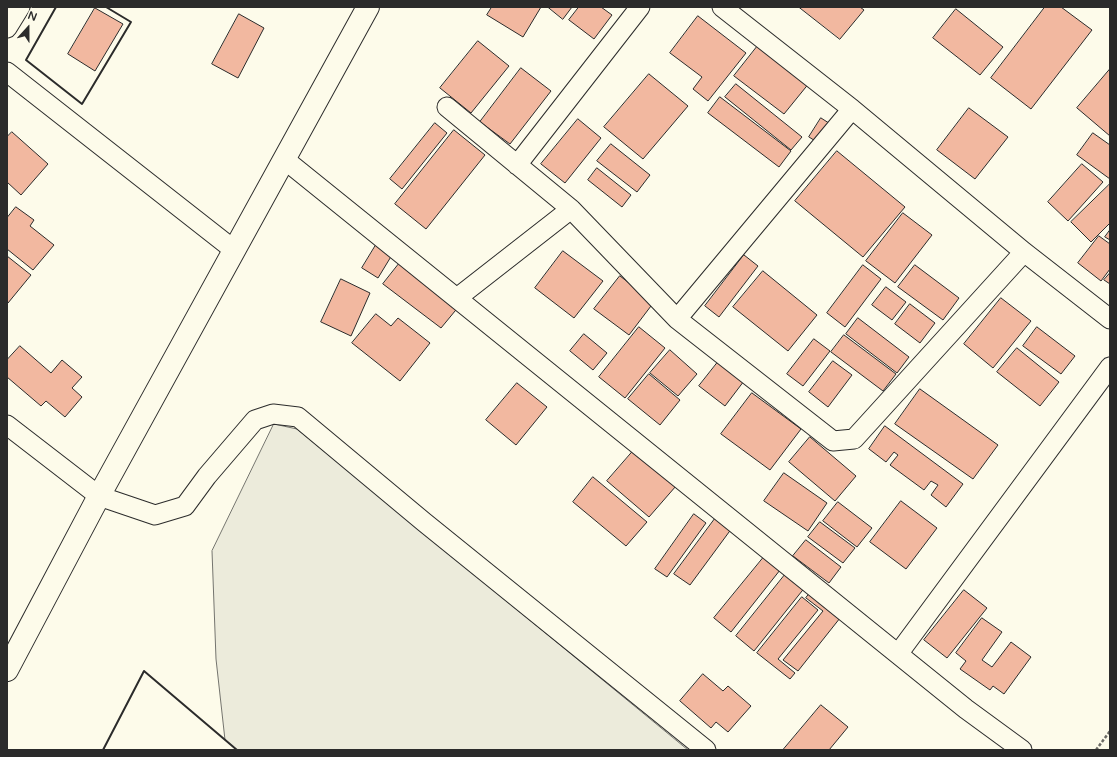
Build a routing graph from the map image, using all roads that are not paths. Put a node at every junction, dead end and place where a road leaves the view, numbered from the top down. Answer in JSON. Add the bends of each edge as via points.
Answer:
{"nodes":[{"id":1,"x":20,"y":7,"type":"edge"},
{"id":2,"x":368,"y":7,"type":"edge"},
{"id":3,"x":640,"y":7,"type":"edge"},
{"id":4,"x":722,"y":7,"type":"edge"},
{"id":5,"x":7,"y":28,"type":"edge"},
{"id":6,"x":7,"y":72,"type":"edge"},
{"id":7,"x":447,"y":107,"type":"dead end"},
{"id":8,"x":852,"y":109,"type":"junction"},
{"id":9,"x":284,"y":159,"type":"junction"},
{"id":10,"x":517,"y":165,"type":"junction"},
{"id":11,"x":571,"y":209,"type":"junction"},
{"id":12,"x":234,"y":250,"type":"junction"},
{"id":13,"x":1024,"y":252,"type":"junction"},
{"id":14,"x":457,"y":298,"type":"junction"},
{"id":15,"x":677,"y":319,"type":"junction"},
{"id":16,"x":1110,"y":319,"type":"edge"},
{"id":17,"x":1110,"y":367,"type":"edge"},
{"id":18,"x":7,"y":425,"type":"edge"},
{"id":19,"x":98,"y":496,"type":"junction"},
{"id":20,"x":898,"y":654,"type":"junction"},
{"id":21,"x":7,"y":670,"type":"edge"},
{"id":22,"x":706,"y":750,"type":"edge"},
{"id":23,"x":1022,"y":750,"type":"edge"}],
"edges":[{"from":1,"to":5,"type":"street"},
{"from":2,"to":9,"type":"street"},
{"from":3,"to":10,"type":"street"},
{"from":4,"to":8,"type":"street"},
{"from":6,"to":12,"type":"street"},
{"from":7,"to":10,"type":"street"},
{"from":8,"to":13,"type":"street"},
{"from":8,"to":15,"type":"street"},
{"from":9,"to":12,"type":"street"},
{"from":9,"to":14,"type":"street"},
{"from":10,"to":11,"type":"street"},
{"from":11,"to":14,"type":"street"},
{"from":11,"to":15,"type":"street"},
{"from":12,"to":19,"type":"street"},
{"from":13,"to":15,"type":"street","via":[[854,440],[833,441]]},
{"from":13,"to":16,"type":"street"},
{"from":14,"to":20,"type":"street"},
{"from":17,"to":20,"type":"street"},
{"from":18,"to":19,"type":"street"},
{"from":19,"to":21,"type":"street"},
{"from":19,"to":22,"type":"street","via":[[154,515],[185,506],[255,420],[273,414],[298,417]]},
{"from":20,"to":23,"type":"street"}]}
